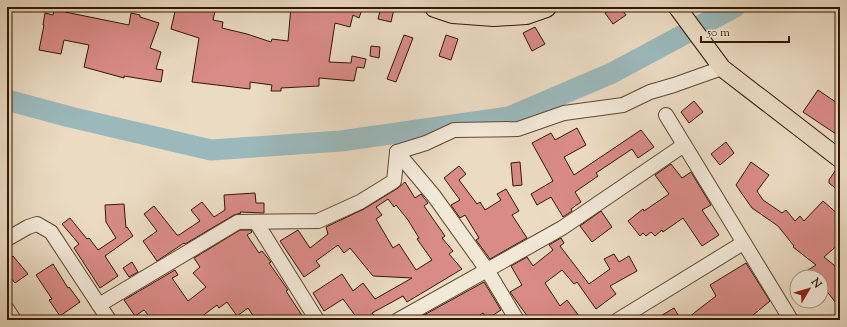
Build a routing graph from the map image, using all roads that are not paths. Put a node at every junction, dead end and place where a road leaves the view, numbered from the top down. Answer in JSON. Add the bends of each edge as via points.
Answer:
{"nodes":[{"id":1,"x":435,"y":7,"type":"edge"},
{"id":2,"x":546,"y":7,"type":"edge"},
{"id":3,"x":677,"y":7,"type":"edge"},
{"id":4,"x":722,"y":68,"type":"junction"},
{"id":5,"x":666,"y":115,"type":"dead end"},
{"id":6,"x":684,"y":145,"type":"junction"},
{"id":7,"x":397,"y":152,"type":"junction"},
{"id":8,"x":840,"y":159,"type":"edge"},
{"id":9,"x":256,"y":222,"type":"junction"},
{"id":10,"x":7,"y":239,"type":"edge"},
{"id":11,"x":743,"y":242,"type":"junction"},
{"id":12,"x":487,"y":270,"type":"junction"},
{"id":13,"x":99,"y":305,"type":"junction"},
{"id":14,"x":7,"y":309,"type":"edge"},
{"id":15,"x":14,"y":320,"type":"edge"},
{"id":16,"x":109,"y":320,"type":"edge"},
{"id":17,"x":317,"y":320,"type":"edge"},
{"id":18,"x":398,"y":320,"type":"edge"},
{"id":19,"x":517,"y":320,"type":"edge"},
{"id":20,"x":618,"y":320,"type":"edge"},
{"id":21,"x":791,"y":320,"type":"edge"}],
"edges":[{"from":1,"to":2,"type":"highway","via":[[453,13],[494,16],[526,14]]},
{"from":3,"to":4,"type":"main road"},
{"from":4,"to":7,"type":"street","via":[[650,92],[623,105],[564,113],[518,129],[454,130],[426,143]]},
{"from":4,"to":8,"type":"main road"},
{"from":5,"to":6,"type":"street"},
{"from":6,"to":11,"type":"street"},
{"from":6,"to":12,"type":"street","via":[[562,228]]},
{"from":7,"to":9,"type":"street","via":[[394,181],[360,202],[318,221]]},
{"from":7,"to":12,"type":"street","via":[[434,196]]},
{"from":9,"to":13,"type":"street","via":[[238,222]]},
{"from":9,"to":17,"type":"street"},
{"from":10,"to":13,"type":"street","via":[[37,224],[51,232]]},
{"from":11,"to":20,"type":"street"},
{"from":11,"to":21,"type":"street"},
{"from":12,"to":18,"type":"street"},
{"from":12,"to":19,"type":"street"},
{"from":13,"to":16,"type":"street"},
{"from":14,"to":15,"type":"street"}]}
